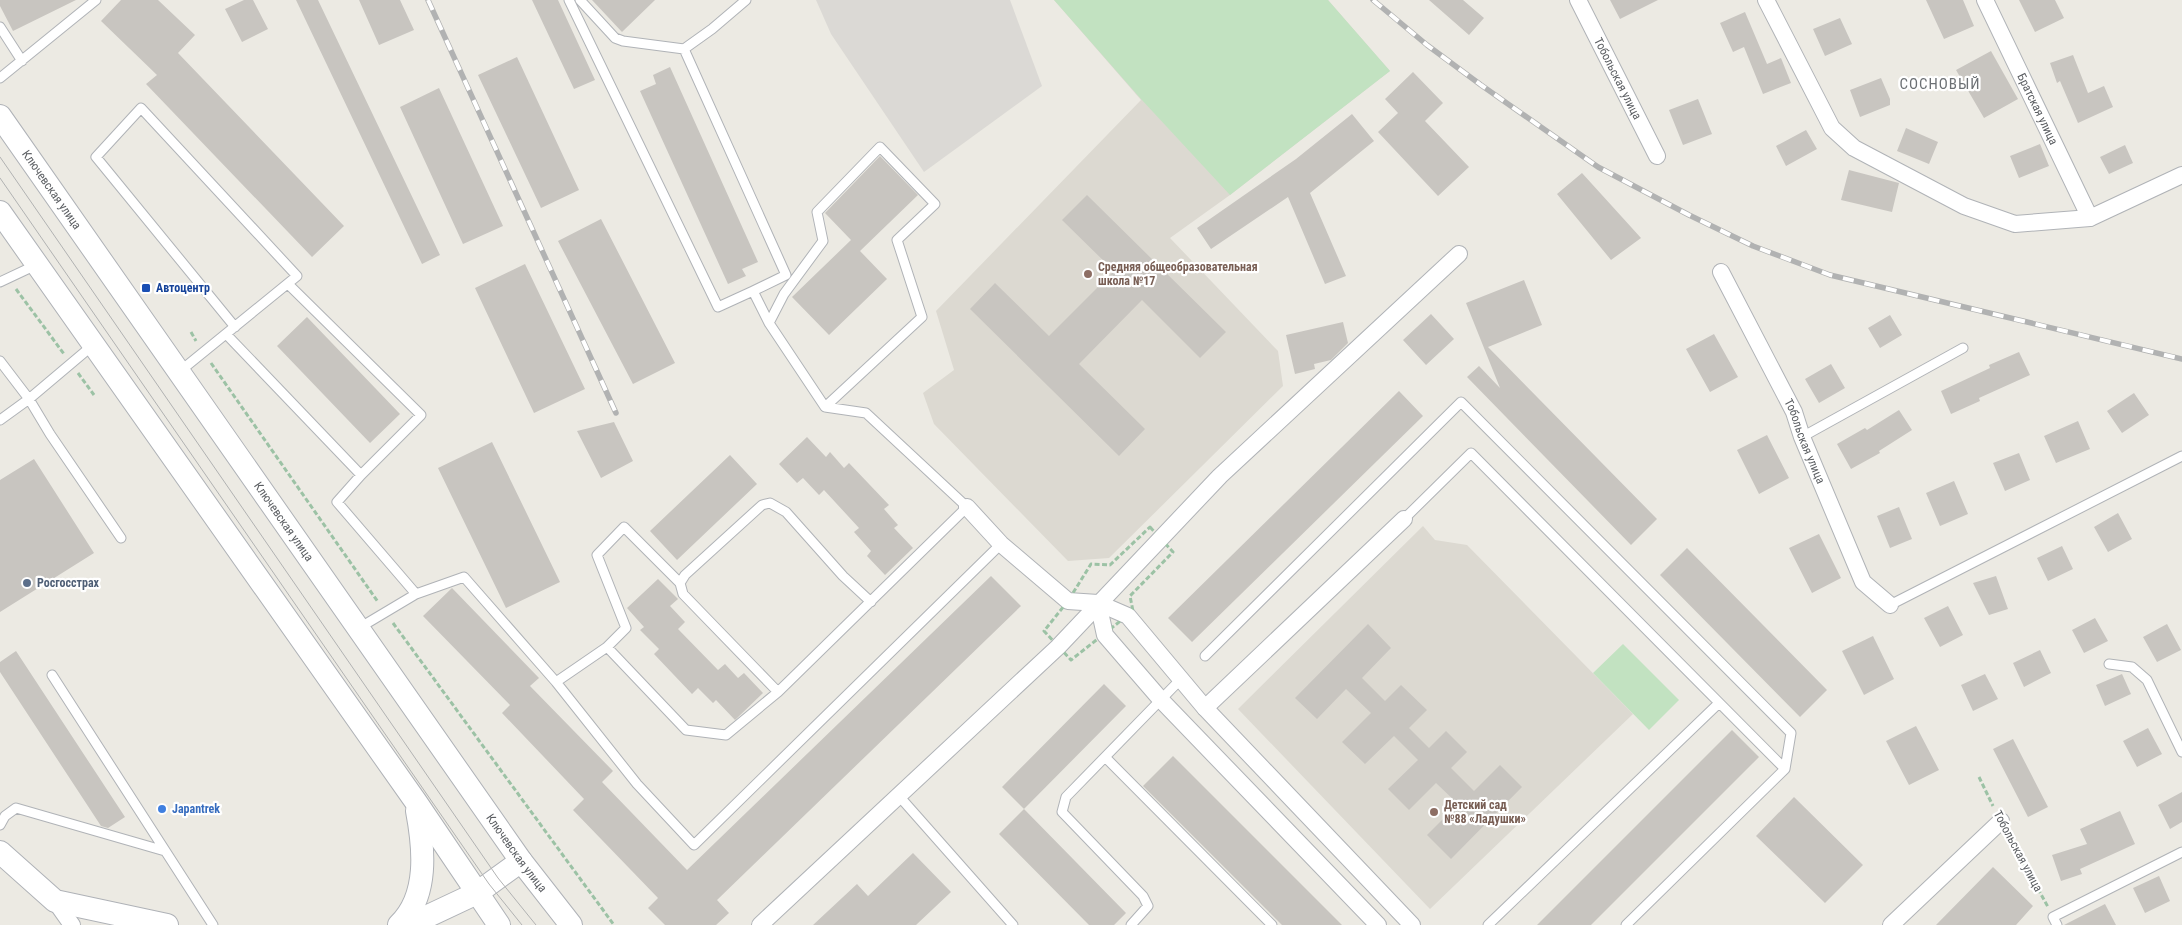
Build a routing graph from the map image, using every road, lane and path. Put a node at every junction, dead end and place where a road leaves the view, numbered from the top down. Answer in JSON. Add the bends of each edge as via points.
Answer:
{"nodes":[{"id":1,"x":569,"y":0,"type":"edge"},
{"id":2,"x":580,"y":0,"type":"edge"},
{"id":3,"x":746,"y":0,"type":"edge"},
{"id":4,"x":1578,"y":0,"type":"edge"},
{"id":5,"x":1766,"y":0,"type":"edge"},
{"id":6,"x":1985,"y":0,"type":"edge"},
{"id":7,"x":94,"y":1,"type":"edge"},
{"id":8,"x":0,"y":28,"type":"edge"},
{"id":9,"x":684,"y":49,"type":"junction"},
{"id":10,"x":22,"y":61,"type":"junction"},
{"id":11,"x":0,"y":78,"type":"edge"},
{"id":12,"x":0,"y":116,"type":"edge"},
{"id":13,"x":1657,"y":156,"type":"dead end"},
{"id":14,"x":2182,"y":175,"type":"edge"},
{"id":15,"x":0,"y":212,"type":"edge"},
{"id":16,"x":2090,"y":218,"type":"junction"},
{"id":17,"x":1460,"y":254,"type":"dead end"},
{"id":18,"x":37,"y":265,"type":"junction"},
{"id":19,"x":1721,"y":272,"type":"dead end"},
{"id":20,"x":4,"y":280,"type":"edge"},
{"id":21,"x":288,"y":284,"type":"junction"},
{"id":22,"x":753,"y":291,"type":"junction"},
{"id":23,"x":769,"y":323,"type":"junction"},
{"id":24,"x":235,"y":327,"type":"junction"},
{"id":25,"x":191,"y":332,"type":"dead end"},
{"id":26,"x":226,"y":334,"type":"junction"},
{"id":27,"x":93,"y":345,"type":"junction"},
{"id":28,"x":1963,"y":348,"type":"dead end"},
{"id":29,"x":204,"y":352,"type":"junction"},
{"id":30,"x":0,"y":361,"type":"edge"},
{"id":31,"x":70,"y":363,"type":"junction"},
{"id":32,"x":179,"y":372,"type":"junction"},
{"id":33,"x":94,"y":395,"type":"dead end"},
{"id":34,"x":29,"y":399,"type":"junction"},
{"id":35,"x":825,"y":407,"type":"junction"},
{"id":36,"x":0,"y":420,"type":"edge"},
{"id":37,"x":1802,"y":438,"type":"junction"},
{"id":38,"x":2182,"y":456,"type":"edge"},
{"id":39,"x":362,"y":475,"type":"junction"},
{"id":40,"x":967,"y":507,"type":"junction"},
{"id":41,"x":1404,"y":519,"type":"joint"},
{"id":42,"x":121,"y":538,"type":"dead end"},
{"id":43,"x":1001,"y":544,"type":"junction"},
{"id":44,"x":680,"y":583,"type":"junction"},
{"id":45,"x":416,"y":594,"type":"junction"},
{"id":46,"x":871,"y":602,"type":"junction"},
{"id":47,"x":1098,"y":603,"type":"junction"},
{"id":48,"x":1890,"y":605,"type":"joint"},
{"id":49,"x":385,"y":612,"type":"junction"},
{"id":50,"x":358,"y":629,"type":"junction"},
{"id":51,"x":607,"y":647,"type":"junction"},
{"id":52,"x":1205,"y":656,"type":"dead end"},
{"id":53,"x":2109,"y":664,"type":"dead end"},
{"id":54,"x":52,"y":675,"type":"dead end"},
{"id":55,"x":1182,"y":679,"type":"junction"},
{"id":56,"x":556,"y":682,"type":"junction"},
{"id":57,"x":778,"y":692,"type":"junction"},
{"id":58,"x":1162,"y":700,"type":"junction"},
{"id":59,"x":1719,"y":703,"type":"junction"},
{"id":60,"x":1205,"y":708,"type":"junction"},
{"id":61,"x":2182,"y":752,"type":"edge"},
{"id":62,"x":1105,"y":757,"type":"junction"},
{"id":63,"x":1785,"y":768,"type":"junction"},
{"id":64,"x":1979,"y":776,"type":"dead end"},
{"id":65,"x":899,"y":796,"type":"junction"},
{"id":66,"x":416,"y":802,"type":"junction"},
{"id":67,"x":2000,"y":821,"type":"junction"},
{"id":68,"x":1314,"y":822,"type":"junction"},
{"id":69,"x":0,"y":825,"type":"edge"},
{"id":70,"x":1296,"y":840,"type":"junction"},
{"id":71,"x":165,"y":851,"type":"junction"},
{"id":72,"x":0,"y":852,"type":"edge"},
{"id":73,"x":2182,"y":852,"type":"edge"},
{"id":74,"x":521,"y":861,"type":"junction"},
{"id":75,"x":477,"y":893,"type":"junction"},
{"id":76,"x":55,"y":901,"type":"junction"},
{"id":77,"x":2055,"y":921,"type":"edge"},
{"id":78,"x":764,"y":924,"type":"edge"},
{"id":79,"x":72,"y":925,"type":"edge"},
{"id":80,"x":167,"y":925,"type":"edge"},
{"id":81,"x":213,"y":925,"type":"edge"},
{"id":82,"x":398,"y":925,"type":"edge"},
{"id":83,"x":409,"y":925,"type":"edge"},
{"id":84,"x":499,"y":925,"type":"edge"},
{"id":85,"x":571,"y":925,"type":"edge"},
{"id":86,"x":614,"y":925,"type":"edge"},
{"id":87,"x":1013,"y":925,"type":"edge"},
{"id":88,"x":1131,"y":925,"type":"edge"},
{"id":89,"x":1272,"y":925,"type":"edge"},
{"id":90,"x":1378,"y":925,"type":"edge"},
{"id":91,"x":1412,"y":925,"type":"edge"},
{"id":92,"x":1488,"y":925,"type":"edge"},
{"id":93,"x":1626,"y":925,"type":"edge"},
{"id":94,"x":1890,"y":925,"type":"edge"}],
"edges":[{"from":1,"to":22,"type":"lane","via":[[718,307]]},
{"from":2,"to":9,"type":"lane","via":[[616,38]]},
{"from":3,"to":9,"type":"lane"},
{"from":4,"to":13,"type":"street","name":"Тобольская улица"},
{"from":5,"to":16,"type":"street","via":[[1832,128],[1854,148],[1964,206],[2015,224]]},
{"from":6,"to":16,"type":"street","name":"Братская улица"},
{"from":7,"to":10,"type":"lane"},
{"from":8,"to":10,"type":"lane"},
{"from":9,"to":22,"type":"lane","via":[[786,275]]},
{"from":10,"to":11,"type":"lane"},
{"from":12,"to":32,"type":"main road","name":"Ключевская улица"},
{"from":14,"to":16,"type":"street"},
{"from":15,"to":18,"type":"main road"},
{"from":17,"to":47,"type":"street","via":[[1220,476]]},
{"from":18,"to":20,"type":"lane"},
{"from":18,"to":27,"type":"main road"},
{"from":19,"to":37,"type":"street","name":"Тобольская улица","via":[[1794,412]]},
{"from":20,"to":31,"type":"path"},
{"from":21,"to":24,"type":"lane"},
{"from":21,"to":24,"type":"lane","via":[[297,276],[141,108],[96,157]]},
{"from":21,"to":39,"type":"lane","via":[[421,415]]},
{"from":22,"to":23,"type":"lane"},
{"from":23,"to":35,"type":"lane"},
{"from":23,"to":35,"type":"lane","via":[[784,294],[823,241],[817,212],[880,147],[935,204],[897,240],[922,317]]},
{"from":24,"to":26,"type":"lane"},
{"from":25,"to":29,"type":"path"},
{"from":26,"to":29,"type":"lane"},
{"from":26,"to":39,"type":"lane"},
{"from":27,"to":31,"type":"lane"},
{"from":27,"to":66,"type":"main road"},
{"from":28,"to":37,"type":"lane"},
{"from":29,"to":32,"type":"lane"},
{"from":29,"to":49,"type":"path"},
{"from":30,"to":34,"type":"lane"},
{"from":31,"to":33,"type":"path"},
{"from":31,"to":34,"type":"lane"},
{"from":32,"to":50,"type":"main road","name":"Ключевская улица"},
{"from":34,"to":36,"type":"lane"},
{"from":34,"to":42,"type":"lane"},
{"from":35,"to":40,"type":"lane","via":[[866,413]]},
{"from":37,"to":48,"type":"street","name":"Тобольская улица","via":[[1863,582]]},
{"from":38,"to":48,"type":"lane"},
{"from":39,"to":45,"type":"lane","via":[[337,502]]},
{"from":40,"to":43,"type":"street"},
{"from":40,"to":46,"type":"lane"},
{"from":41,"to":59,"type":"lane","via":[[1471,453]]},
{"from":41,"to":60,"type":"street"},
{"from":43,"to":47,"type":"street","via":[[1068,601]]},
{"from":43,"to":56,"type":"lane","via":[[694,845],[637,784]]},
{"from":44,"to":46,"type":"lane","via":[[762,505],[770,503],[786,512],[843,576]]},
{"from":44,"to":51,"type":"lane","via":[[624,526],[597,555],[626,628]]},
{"from":44,"to":57,"type":"lane","via":[[683,594]]},
{"from":45,"to":49,"type":"lane"},
{"from":45,"to":56,"type":"lane","via":[[464,577]]},
{"from":46,"to":57,"type":"lane"},
{"from":47,"to":55,"type":"street","via":[[1128,616]]},
{"from":47,"to":58,"type":"street","via":[[1105,635]]},
{"from":47,"to":65,"type":"street","via":[[1058,646]]},
{"from":49,"to":50,"type":"lane"},
{"from":49,"to":86,"type":"path"},
{"from":50,"to":74,"type":"main road","name":"Ключевская улица"},
{"from":51,"to":56,"type":"lane"},
{"from":51,"to":57,"type":"lane","via":[[686,730],[726,735]]},
{"from":52,"to":63,"type":"lane","via":[[1461,402],[1791,734]]},
{"from":53,"to":61,"type":"lane","via":[[2132,667],[2147,680]]},
{"from":54,"to":71,"type":"lane"},
{"from":55,"to":58,"type":"lane"},
{"from":55,"to":60,"type":"street"},
{"from":58,"to":62,"type":"lane"},
{"from":58,"to":70,"type":"street"},
{"from":59,"to":63,"type":"lane"},
{"from":59,"to":92,"type":"lane"},
{"from":60,"to":68,"type":"street"},
{"from":62,"to":88,"type":"lane","via":[[1066,797],[1062,812],[1143,896],[1148,906]]},
{"from":62,"to":89,"type":"lane"},
{"from":63,"to":93,"type":"lane"},
{"from":64,"to":67,"type":"path","name":"Тобольская улица"},
{"from":65,"to":78,"type":"street"},
{"from":65,"to":87,"type":"lane"},
{"from":66,"to":75,"type":"main road"},
{"from":66,"to":82,"type":"main road","via":[[423,840],[423,870],[414,903]]},
{"from":67,"to":77,"type":"path","name":"Тобольская улица"},
{"from":67,"to":94,"type":"street"},
{"from":68,"to":70,"type":"street"},
{"from":68,"to":91,"type":"street"},
{"from":69,"to":71,"type":"lane","via":[[5,816],[16,808]]},
{"from":70,"to":90,"type":"street"},
{"from":71,"to":81,"type":"lane"},
{"from":72,"to":76,"type":"main road"},
{"from":73,"to":77,"type":"lane"},
{"from":74,"to":75,"type":"main road"},
{"from":74,"to":85,"type":"main road","name":"Ключевская улица"},
{"from":75,"to":83,"type":"main road"},
{"from":75,"to":84,"type":"main road"},
{"from":76,"to":79,"type":"street"},
{"from":76,"to":80,"type":"main road"}]}
